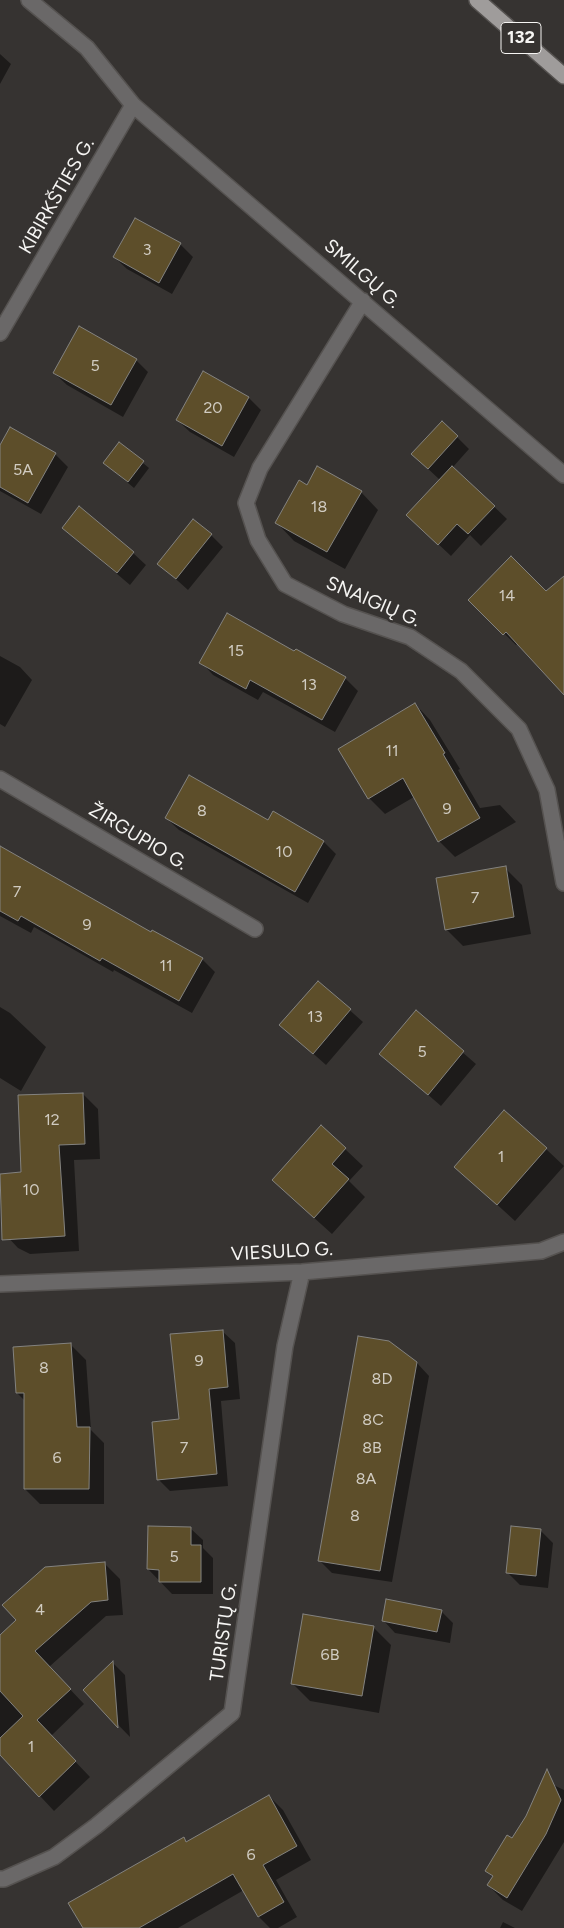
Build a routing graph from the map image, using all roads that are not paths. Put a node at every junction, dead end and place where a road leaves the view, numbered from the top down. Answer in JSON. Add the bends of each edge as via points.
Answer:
{"nodes":[{"id":1,"x":28,"y":0,"type":"edge"},
{"id":2,"x":477,"y":0,"type":"edge"},
{"id":3,"x":564,"y":76,"type":"edge"},
{"id":4,"x":133,"y":105,"type":"junction"},
{"id":5,"x":363,"y":301,"type":"junction"},
{"id":6,"x":0,"y":333,"type":"edge"},
{"id":7,"x":564,"y":475,"type":"edge"},
{"id":8,"x":0,"y":778,"type":"edge"},
{"id":9,"x":564,"y":882,"type":"edge"},
{"id":10,"x":255,"y":929,"type":"dead end"},
{"id":11,"x":564,"y":1242,"type":"edge"},
{"id":12,"x":302,"y":1272,"type":"junction"},
{"id":13,"x":0,"y":1284,"type":"edge"},
{"id":14,"x":0,"y":1879,"type":"edge"}],
"edges":[{"from":1,"to":4,"type":"street","name":"SMILGŲ G.","via":[[87,48]]},
{"from":2,"to":3,"type":"main road","number":"132"},
{"from":4,"to":5,"type":"street","name":"SMILGŲ G."},
{"from":4,"to":6,"type":"street","name":"KIBIRKŠTIES G."},
{"from":5,"to":7,"type":"street","name":"SMILGŲ G."},
{"from":5,"to":9,"type":"street","name":"SNAIGIŲ G.","via":[[260,468],[246,503],[258,540],[285,584],[343,614],[410,637],[461,671],[519,729],[547,790]]},
{"from":8,"to":10,"type":"street","name":"ŽIRGUPIO G."},
{"from":11,"to":12,"type":"street","name":"VIESULO G.","via":[[541,1251]]},
{"from":12,"to":13,"type":"street","name":"VIESULO G."},
{"from":12,"to":14,"type":"street","name":"TURISTŲ G.","via":[[285,1346],[232,1714],[54,1857]]}]}
